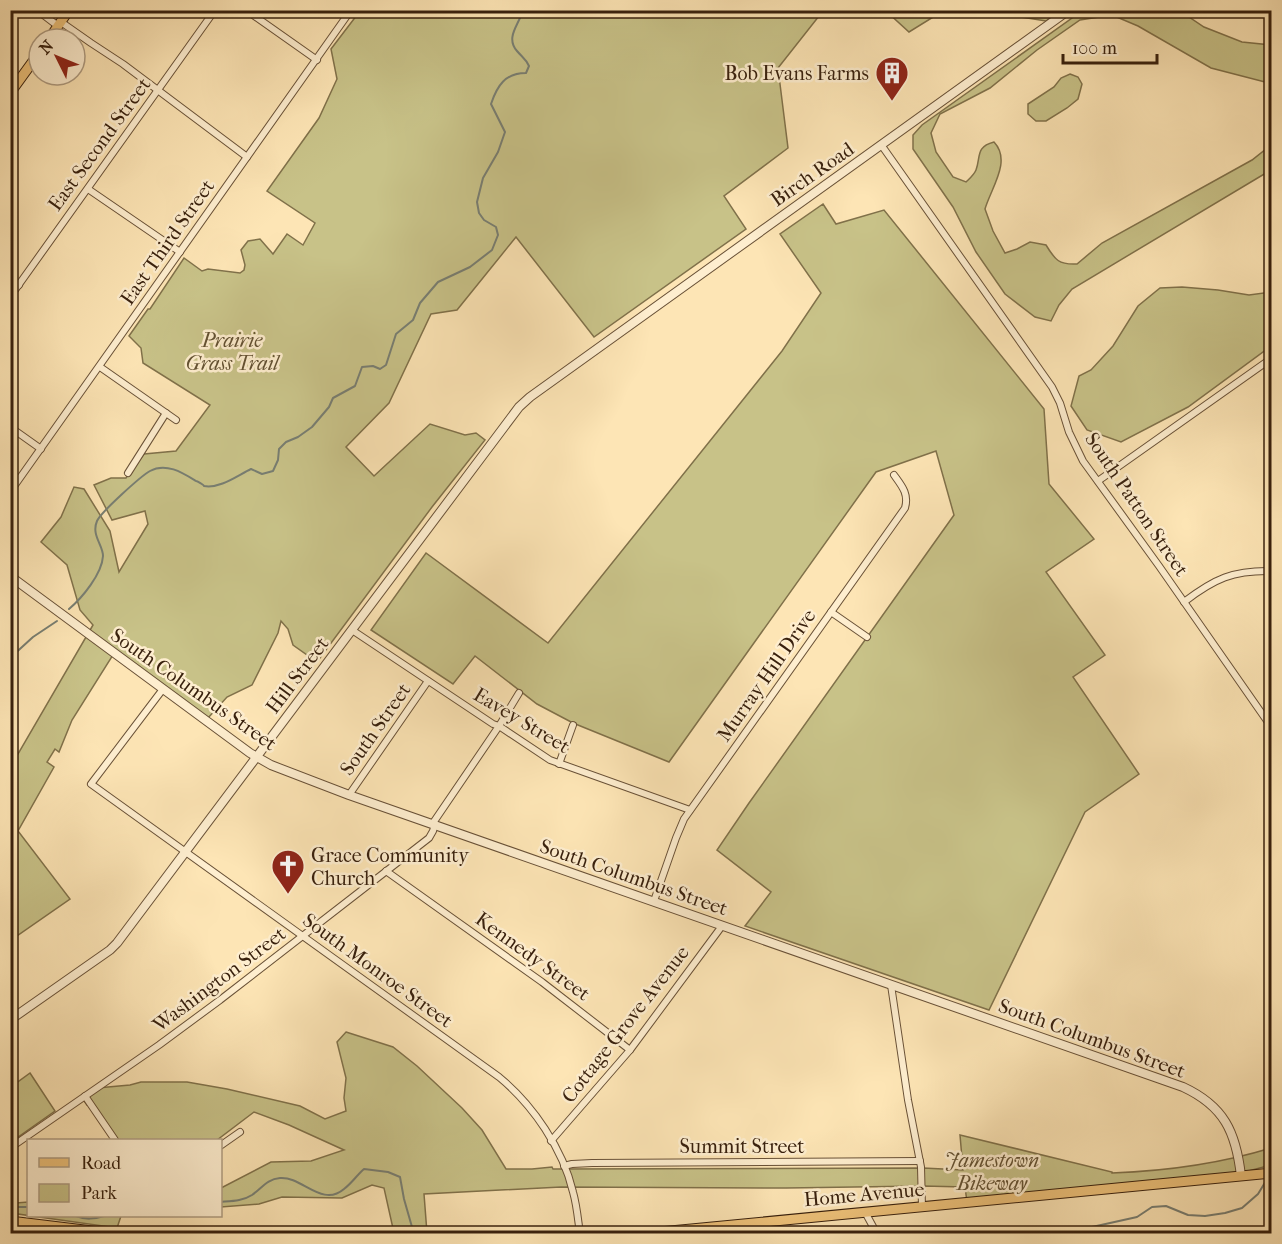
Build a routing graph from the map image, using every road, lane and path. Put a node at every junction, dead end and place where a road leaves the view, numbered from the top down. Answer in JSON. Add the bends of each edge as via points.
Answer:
{"nodes":[{"id":1,"x":36,"y":10,"type":"edge"},
{"id":2,"x":69,"y":10,"type":"edge"},
{"id":3,"x":214,"y":10,"type":"edge"},
{"id":4,"x":246,"y":10,"type":"edge"},
{"id":5,"x":351,"y":10,"type":"edge"},
{"id":6,"x":1069,"y":10,"type":"edge"},
{"id":7,"x":60,"y":24,"type":"junction"},
{"id":8,"x":58,"y":27,"type":"edge"},
{"id":9,"x":316,"y":60,"type":"junction"},
{"id":10,"x":27,"y":70,"type":"edge"},
{"id":11,"x":158,"y":90,"type":"junction"},
{"id":12,"x":10,"y":93,"type":"edge"},
{"id":13,"x":882,"y":146,"type":"junction"},
{"id":14,"x":247,"y":157,"type":"junction"},
{"id":15,"x":88,"y":189,"type":"junction"},
{"id":16,"x":180,"y":252,"type":"junction"},
{"id":17,"x":10,"y":279,"type":"edge"},
{"id":18,"x":19,"y":285,"type":"junction"},
{"id":19,"x":10,"y":297,"type":"edge"},
{"id":20,"x":1272,"y":358,"type":"edge"},
{"id":21,"x":574,"y":365,"type":"joint"},
{"id":22,"x":100,"y":367,"type":"junction"},
{"id":23,"x":166,"y":413,"type":"junction"},
{"id":24,"x":176,"y":420,"type":"dead end"},
{"id":25,"x":10,"y":427,"type":"edge"},
{"id":26,"x":41,"y":449,"type":"junction"},
{"id":27,"x":128,"y":473,"type":"dead end"},
{"id":28,"x":894,"y":475,"type":"dead end"},
{"id":29,"x":1098,"y":481,"type":"junction"},
{"id":30,"x":10,"y":492,"type":"edge"},
{"id":31,"x":1272,"y":571,"type":"edge"},
{"id":32,"x":10,"y":576,"type":"edge"},
{"id":33,"x":1184,"y":602,"type":"junction"},
{"id":34,"x":831,"y":612,"type":"junction"},
{"id":35,"x":352,"y":630,"type":"junction"},
{"id":36,"x":867,"y":637,"type":"dead end"},
{"id":37,"x":428,"y":681,"type":"junction"},
{"id":38,"x":163,"y":688,"type":"junction"},
{"id":39,"x":519,"y":693,"type":"dead end"},
{"id":40,"x":573,"y":725,"type":"dead end"},
{"id":41,"x":499,"y":726,"type":"junction"},
{"id":42,"x":1272,"y":728,"type":"edge"},
{"id":43,"x":257,"y":757,"type":"junction"},
{"id":44,"x":559,"y":764,"type":"junction"},
{"id":45,"x":349,"y":795,"type":"junction"},
{"id":46,"x":690,"y":810,"type":"junction"},
{"id":47,"x":434,"y":824,"type":"junction"},
{"id":48,"x":185,"y":852,"type":"junction"},
{"id":49,"x":386,"y":871,"type":"junction"},
{"id":50,"x":654,"y":901,"type":"junction"},
{"id":51,"x":722,"y":926,"type":"junction"},
{"id":52,"x":303,"y":936,"type":"junction"},
{"id":53,"x":891,"y":985,"type":"junction"},
{"id":54,"x":10,"y":1020,"type":"edge"},
{"id":55,"x":630,"y":1050,"type":"junction"},
{"id":56,"x":85,"y":1096,"type":"junction"},
{"id":57,"x":240,"y":1132,"type":"dead end"},
{"id":58,"x":114,"y":1139,"type":"edge"},
{"id":59,"x":551,"y":1141,"type":"junction"},
{"id":60,"x":222,"y":1145,"type":"edge"},
{"id":61,"x":10,"y":1148,"type":"edge"},
{"id":62,"x":920,"y":1161,"type":"junction"},
{"id":63,"x":564,"y":1166,"type":"junction"},
{"id":64,"x":1272,"y":1173,"type":"edge"},
{"id":65,"x":1241,"y":1176,"type":"junction"},
{"id":66,"x":922,"y":1207,"type":"junction"},
{"id":67,"x":865,"y":1212,"type":"junction"},
{"id":68,"x":10,"y":1221,"type":"edge"},
{"id":69,"x":117,"y":1233,"type":"edge"},
{"id":70,"x":580,"y":1233,"type":"edge"},
{"id":71,"x":639,"y":1233,"type":"edge"},
{"id":72,"x":877,"y":1233,"type":"edge"}],
"edges":[{"from":1,"to":7,"type":"street"},
{"from":2,"to":7,"type":"main road"},
{"from":3,"to":11,"type":"street","name":"East Second Street"},
{"from":4,"to":9,"type":"street"},
{"from":5,"to":9,"type":"street","name":"East Third Street"},
{"from":6,"to":13,"type":"street","name":"Birch Road"},
{"from":7,"to":8,"type":"main road"},
{"from":7,"to":11,"type":"street"},
{"from":9,"to":14,"type":"street","name":"East Third Street"},
{"from":10,"to":12,"type":"main road"},
{"from":11,"to":14,"type":"street"},
{"from":11,"to":15,"type":"street","name":"East Second Street"},
{"from":13,"to":21,"type":"street","name":"Birch Road"},
{"from":13,"to":29,"type":"street","name":"South Patton Street","via":[[1052,387],[1075,446]]},
{"from":14,"to":16,"type":"street","name":"East Third Street"},
{"from":15,"to":16,"type":"street"},
{"from":15,"to":18,"type":"street","name":"East Second Street"},
{"from":16,"to":22,"type":"street","name":"East Third Street"},
{"from":17,"to":18,"type":"street"},
{"from":18,"to":19,"type":"street","name":"East Second Street"},
{"from":20,"to":29,"type":"street"},
{"from":21,"to":35,"type":"street","name":"Hill Street","via":[[513,414]]},
{"from":22,"to":23,"type":"street"},
{"from":22,"to":26,"type":"street","name":"East Third Street"},
{"from":23,"to":24,"type":"street"},
{"from":23,"to":27,"type":"street"},
{"from":25,"to":26,"type":"street"},
{"from":26,"to":30,"type":"street","name":"East Third Street"},
{"from":28,"to":34,"type":"street","name":"Murray Hill Drive","via":[[906,493],[904,508]]},
{"from":29,"to":33,"type":"street","name":"South Patton Street"},
{"from":31,"to":33,"type":"street","via":[[1229,575],[1203,587]]},
{"from":32,"to":38,"type":"street","name":"South Columbus Street"},
{"from":33,"to":42,"type":"street","name":"South Patton Street"},
{"from":34,"to":36,"type":"street"},
{"from":34,"to":46,"type":"street","name":"Murray Hill Drive"},
{"from":35,"to":37,"type":"street","name":"Eavey Street"},
{"from":35,"to":43,"type":"street","name":"Hill Street"},
{"from":37,"to":41,"type":"street","name":"Eavey Street"},
{"from":37,"to":45,"type":"street","name":"South Street"},
{"from":38,"to":43,"type":"street","name":"South Columbus Street"},
{"from":38,"to":48,"type":"street","name":"South Monroe Street","via":[[91,784]]},
{"from":39,"to":41,"type":"street","name":"Washington Street"},
{"from":40,"to":44,"type":"street"},
{"from":41,"to":44,"type":"street","name":"Eavey Street"},
{"from":41,"to":47,"type":"street","name":"Washington Street"},
{"from":43,"to":45,"type":"street","name":"South Columbus Street"},
{"from":43,"to":48,"type":"street","name":"Hill Street"},
{"from":44,"to":46,"type":"street","name":"Eavey Street"},
{"from":45,"to":47,"type":"street","name":"South Columbus Street"},
{"from":46,"to":50,"type":"street","name":"Murray Hill Drive"},
{"from":47,"to":49,"type":"street","name":"Washington Street","via":[[429,838]]},
{"from":47,"to":50,"type":"street","name":"South Columbus Street"},
{"from":48,"to":52,"type":"street","name":"South Monroe Street"},
{"from":48,"to":54,"type":"street","name":"Hill Street","via":[[114,947]]},
{"from":49,"to":52,"type":"street","name":"Washington Street"},
{"from":49,"to":55,"type":"street","name":"Kennedy Street"},
{"from":50,"to":51,"type":"street","name":"South Columbus Street"},
{"from":51,"to":53,"type":"street","name":"South Columbus Street"},
{"from":51,"to":55,"type":"street","name":"Cottage Grove Avenue"},
{"from":52,"to":56,"type":"street","name":"Washington Street"},
{"from":52,"to":59,"type":"street","name":"South Monroe Street","via":[[499,1077],[528,1105]]},
{"from":53,"to":62,"type":"street"},
{"from":53,"to":65,"type":"street","name":"South Columbus Street","via":[[1182,1087],[1203,1098],[1220,1114],[1232,1134]]},
{"from":55,"to":59,"type":"street","name":"Cottage Grove Avenue"},
{"from":56,"to":58,"type":"street"},
{"from":56,"to":61,"type":"street","name":"Washington Street"},
{"from":57,"to":60,"type":"street"},
{"from":59,"to":63,"type":"street","name":"South Monroe Street"},
{"from":62,"to":63,"type":"street","name":"Summit Street","via":[[592,1162]]},
{"from":62,"to":66,"type":"street"},
{"from":63,"to":70,"type":"street","name":"South Monroe Street"},
{"from":64,"to":65,"type":"main road","name":"Home Avenue"},
{"from":65,"to":66,"type":"main road","name":"Home Avenue"},
{"from":66,"to":67,"type":"main road","name":"Home Avenue"},
{"from":67,"to":71,"type":"main road","name":"Home Avenue"},
{"from":67,"to":72,"type":"street"},
{"from":68,"to":69,"type":"main road"}]}
